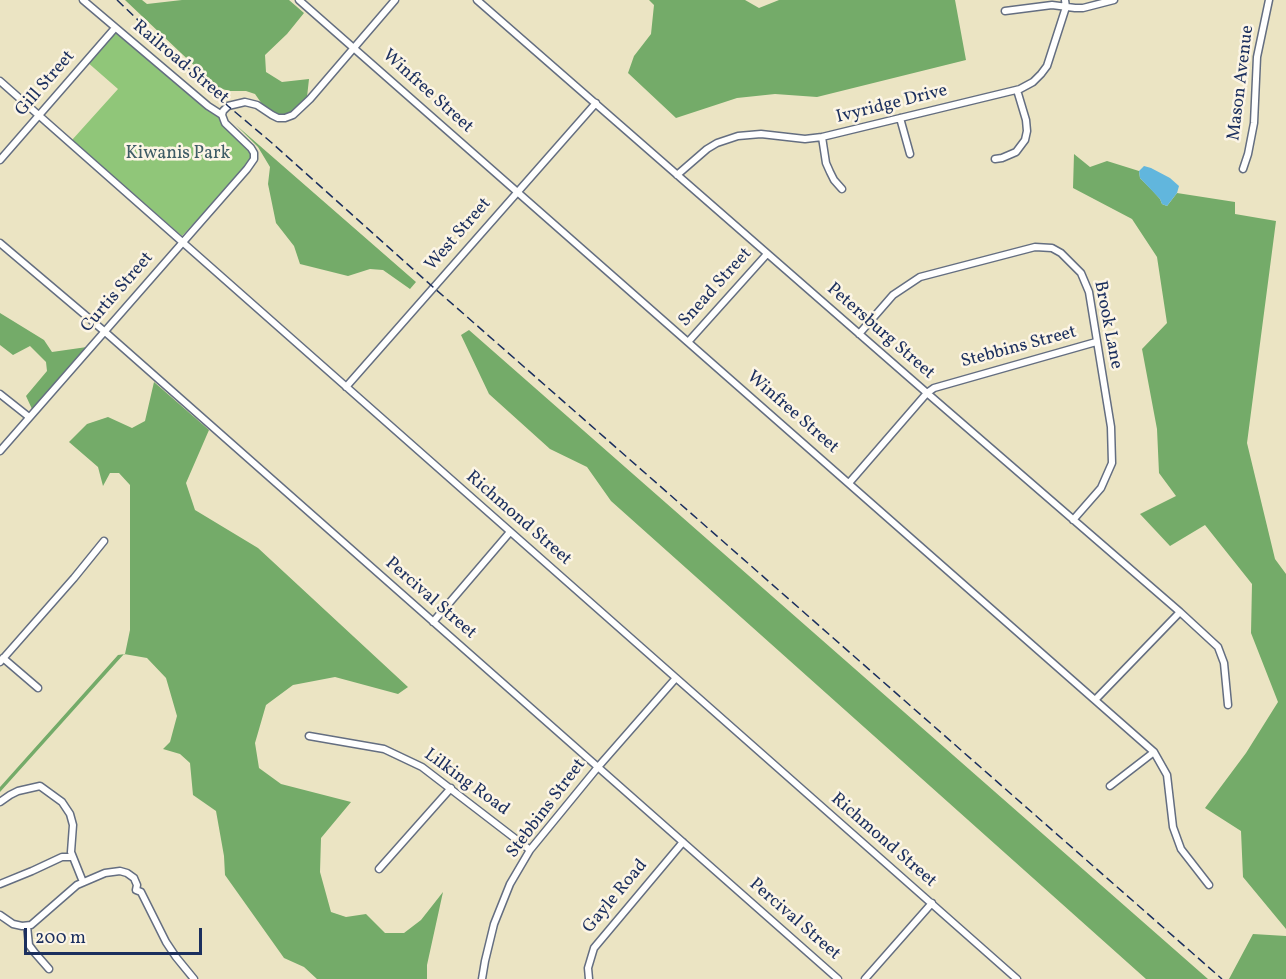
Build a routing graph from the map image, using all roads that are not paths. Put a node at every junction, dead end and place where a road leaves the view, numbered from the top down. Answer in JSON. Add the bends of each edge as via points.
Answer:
{"nodes":[{"id":1,"x":83,"y":0,"type":"edge"},
{"id":2,"x":299,"y":0,"type":"edge"},
{"id":3,"x":394,"y":0,"type":"edge"},
{"id":4,"x":477,"y":0,"type":"edge"},
{"id":5,"x":1114,"y":0,"type":"edge"},
{"id":6,"x":1269,"y":0,"type":"edge"},
{"id":7,"x":1066,"y":3,"type":"edge"},
{"id":8,"x":1005,"y":12,"type":"dead end"},
{"id":9,"x":115,"y":28,"type":"junction"},
{"id":10,"x":354,"y":47,"type":"junction"},
{"id":11,"x":0,"y":81,"type":"edge"},
{"id":12,"x":1017,"y":90,"type":"junction"},
{"id":13,"x":596,"y":103,"type":"junction"},
{"id":14,"x":222,"y":115,"type":"junction"},
{"id":15,"x":39,"y":116,"type":"junction"},
{"id":16,"x":900,"y":118,"type":"junction"},
{"id":17,"x":822,"y":137,"type":"junction"},
{"id":18,"x":254,"y":153,"type":"joint"},
{"id":19,"x":910,"y":154,"type":"dead end"},
{"id":20,"x":995,"y":159,"type":"dead end"},
{"id":21,"x":0,"y":160,"type":"edge"},
{"id":22,"x":1243,"y":169,"type":"dead end"},
{"id":23,"x":677,"y":174,"type":"junction"},
{"id":24,"x":842,"y":189,"type":"dead end"},
{"id":25,"x":517,"y":192,"type":"junction"},
{"id":26,"x":182,"y":242,"type":"junction"},
{"id":27,"x":0,"y":243,"type":"edge"},
{"id":28,"x":767,"y":254,"type":"junction"},
{"id":29,"x":105,"y":331,"type":"junction"},
{"id":30,"x":859,"y":334,"type":"junction"},
{"id":31,"x":688,"y":342,"type":"junction"},
{"id":32,"x":1096,"y":342,"type":"junction"},
{"id":33,"x":346,"y":387,"type":"junction"},
{"id":34,"x":927,"y":393,"type":"junction"},
{"id":35,"x":0,"y":394,"type":"edge"},
{"id":36,"x":29,"y":417,"type":"junction"},
{"id":37,"x":0,"y":451,"type":"edge"},
{"id":38,"x":849,"y":483,"type":"junction"},
{"id":39,"x":1073,"y":520,"type":"junction"},
{"id":40,"x":510,"y":532,"type":"junction"},
{"id":41,"x":104,"y":541,"type":"dead end"},
{"id":42,"x":1180,"y":612,"type":"junction"},
{"id":43,"x":433,"y":622,"type":"junction"},
{"id":44,"x":2,"y":660,"type":"edge"},
{"id":45,"x":676,"y":678,"type":"junction"},
{"id":46,"x":38,"y":688,"type":"dead end"},
{"id":47,"x":1095,"y":699,"type":"junction"},
{"id":48,"x":1228,"y":705,"type":"dead end"},
{"id":49,"x":309,"y":736,"type":"dead end"},
{"id":50,"x":1154,"y":752,"type":"junction"},
{"id":51,"x":598,"y":767,"type":"junction"},
{"id":52,"x":1110,"y":786,"type":"dead end"},
{"id":53,"x":451,"y":788,"type":"junction"},
{"id":54,"x":0,"y":802,"type":"edge"},
{"id":55,"x":682,"y":842,"type":"junction"},
{"id":56,"x":530,"y":850,"type":"junction"},
{"id":57,"x":72,"y":857,"type":"junction"},
{"id":58,"x":379,"y":869,"type":"dead end"},
{"id":59,"x":83,"y":882,"type":"junction"},
{"id":60,"x":0,"y":884,"type":"edge"},
{"id":61,"x":1209,"y":885,"type":"dead end"},
{"id":62,"x":932,"y":903,"type":"junction"},
{"id":63,"x":0,"y":915,"type":"edge"},
{"id":64,"x":27,"y":926,"type":"junction"},
{"id":65,"x":50,"y":969,"type":"dead end"},
{"id":66,"x":194,"y":979,"type":"edge"},
{"id":67,"x":482,"y":979,"type":"edge"},
{"id":68,"x":590,"y":979,"type":"edge"},
{"id":69,"x":838,"y":979,"type":"edge"},
{"id":70,"x":865,"y":979,"type":"edge"},
{"id":71,"x":1017,"y":979,"type":"edge"}],
"edges":[{"from":1,"to":9,"type":"street","name":"Railroad Street"},
{"from":2,"to":10,"type":"street","name":"Winfree Street"},
{"from":3,"to":10,"type":"street"},
{"from":4,"to":13,"type":"street","name":"Petersburg Street"},
{"from":5,"to":7,"type":"street","via":[[1083,8]]},
{"from":6,"to":22,"type":"street","name":"Mason Avenue","via":[[1257,57],[1254,123]]},
{"from":7,"to":8,"type":"street"},
{"from":7,"to":12,"type":"street","name":"Ivyridge Drive","via":[[1047,66],[1033,82]]},
{"from":9,"to":14,"type":"street","name":"Railroad Street"},
{"from":9,"to":15,"type":"street","name":"Gill Street"},
{"from":10,"to":14,"type":"street","via":[[310,99],[290,116],[274,117],[245,102],[228,106]]},
{"from":10,"to":25,"type":"street","name":"Winfree Street"},
{"from":11,"to":15,"type":"street","name":"Richmond Street"},
{"from":12,"to":16,"type":"street","name":"Ivyridge Drive"},
{"from":12,"to":20,"type":"street","via":[[1026,120],[1025,140],[1016,152]]},
{"from":13,"to":23,"type":"street","name":"Petersburg Street"},
{"from":13,"to":25,"type":"street","name":"West Street"},
{"from":14,"to":18,"type":"street","name":"Railroad Street"},
{"from":15,"to":21,"type":"street","name":"Gill Street"},
{"from":15,"to":26,"type":"street","name":"Richmond Street"},
{"from":16,"to":17,"type":"street","name":"Ivyridge Drive"},
{"from":16,"to":19,"type":"street"},
{"from":17,"to":23,"type":"street","name":"Ivyridge Drive","via":[[738,136],[707,149]]},
{"from":17,"to":24,"type":"street","via":[[826,163]]},
{"from":18,"to":26,"type":"street","name":"Curtis Street","via":[[247,169]]},
{"from":23,"to":28,"type":"street","name":"Petersburg Street"},
{"from":25,"to":31,"type":"street","name":"Winfree Street"},
{"from":25,"to":33,"type":"street","name":"West Street"},
{"from":26,"to":29,"type":"street","name":"Curtis Street"},
{"from":26,"to":33,"type":"street","name":"Richmond Street"},
{"from":27,"to":29,"type":"street","name":"Percival Street"},
{"from":28,"to":30,"type":"street","name":"Petersburg Street"},
{"from":28,"to":31,"type":"street","name":"Snead Street"},
{"from":29,"to":36,"type":"street","name":"Curtis Street"},
{"from":29,"to":43,"type":"street","name":"Percival Street"},
{"from":30,"to":32,"type":"street","name":"Brook Lane","via":[[893,295],[920,277],[1043,246],[1061,253],[1081,273],[1089,292]]},
{"from":30,"to":34,"type":"street","name":"Petersburg Street"},
{"from":31,"to":38,"type":"street","name":"Winfree Street"},
{"from":32,"to":34,"type":"street","name":"Stebbins Street","via":[[939,386]]},
{"from":32,"to":39,"type":"street","name":"Brook Lane","via":[[1111,427],[1112,463],[1101,488]]},
{"from":33,"to":40,"type":"street","name":"Richmond Street"},
{"from":34,"to":38,"type":"street","name":"Stebbins Street"},
{"from":34,"to":39,"type":"street","name":"Petersburg Street"},
{"from":35,"to":36,"type":"street"},
{"from":36,"to":37,"type":"street","name":"Curtis Street"},
{"from":38,"to":47,"type":"street","name":"Winfree Street"},
{"from":39,"to":42,"type":"street","name":"Petersburg Street"},
{"from":40,"to":43,"type":"street"},
{"from":40,"to":45,"type":"street","name":"Richmond Street"},
{"from":41,"to":44,"type":"street"},
{"from":42,"to":47,"type":"street"},
{"from":42,"to":48,"type":"street","name":"Petersburg Street","via":[[1218,647],[1224,663]]},
{"from":43,"to":51,"type":"street","name":"Percival Street"},
{"from":44,"to":46,"type":"street"},
{"from":45,"to":51,"type":"street","name":"Stebbins Street"},
{"from":45,"to":62,"type":"street","name":"Richmond Street"},
{"from":47,"to":50,"type":"street","name":"Winfree Street"},
{"from":49,"to":53,"type":"street","name":"Lilking Road","via":[[384,749],[422,767]]},
{"from":50,"to":52,"type":"street"},
{"from":50,"to":61,"type":"street","name":"Winfree Street","via":[[1167,776],[1173,827],[1181,849]]},
{"from":51,"to":55,"type":"street","name":"Percival Street"},
{"from":51,"to":56,"type":"street","name":"Stebbins Street"},
{"from":53,"to":56,"type":"street","name":"Lilking Road"},
{"from":53,"to":58,"type":"street"},
{"from":54,"to":57,"type":"street","via":[[18,791],[40,786],[62,802],[74,825]]},
{"from":55,"to":68,"type":"street","name":"Gayle Road","via":[[594,948],[588,968]]},
{"from":55,"to":69,"type":"street","name":"Percival Street"},
{"from":56,"to":67,"type":"street","name":"Stebbins Street","via":[[510,884],[494,924]]},
{"from":57,"to":59,"type":"street"},
{"from":57,"to":60,"type":"street","via":[[62,857]]},
{"from":59,"to":64,"type":"street"},
{"from":59,"to":66,"type":"street","via":[[105,873],[120,871],[131,875],[166,942]]},
{"from":62,"to":70,"type":"street"},
{"from":62,"to":71,"type":"street","name":"Richmond Street"},
{"from":63,"to":64,"type":"street","via":[[13,924]]},
{"from":64,"to":65,"type":"street","via":[[29,945]]}]}
